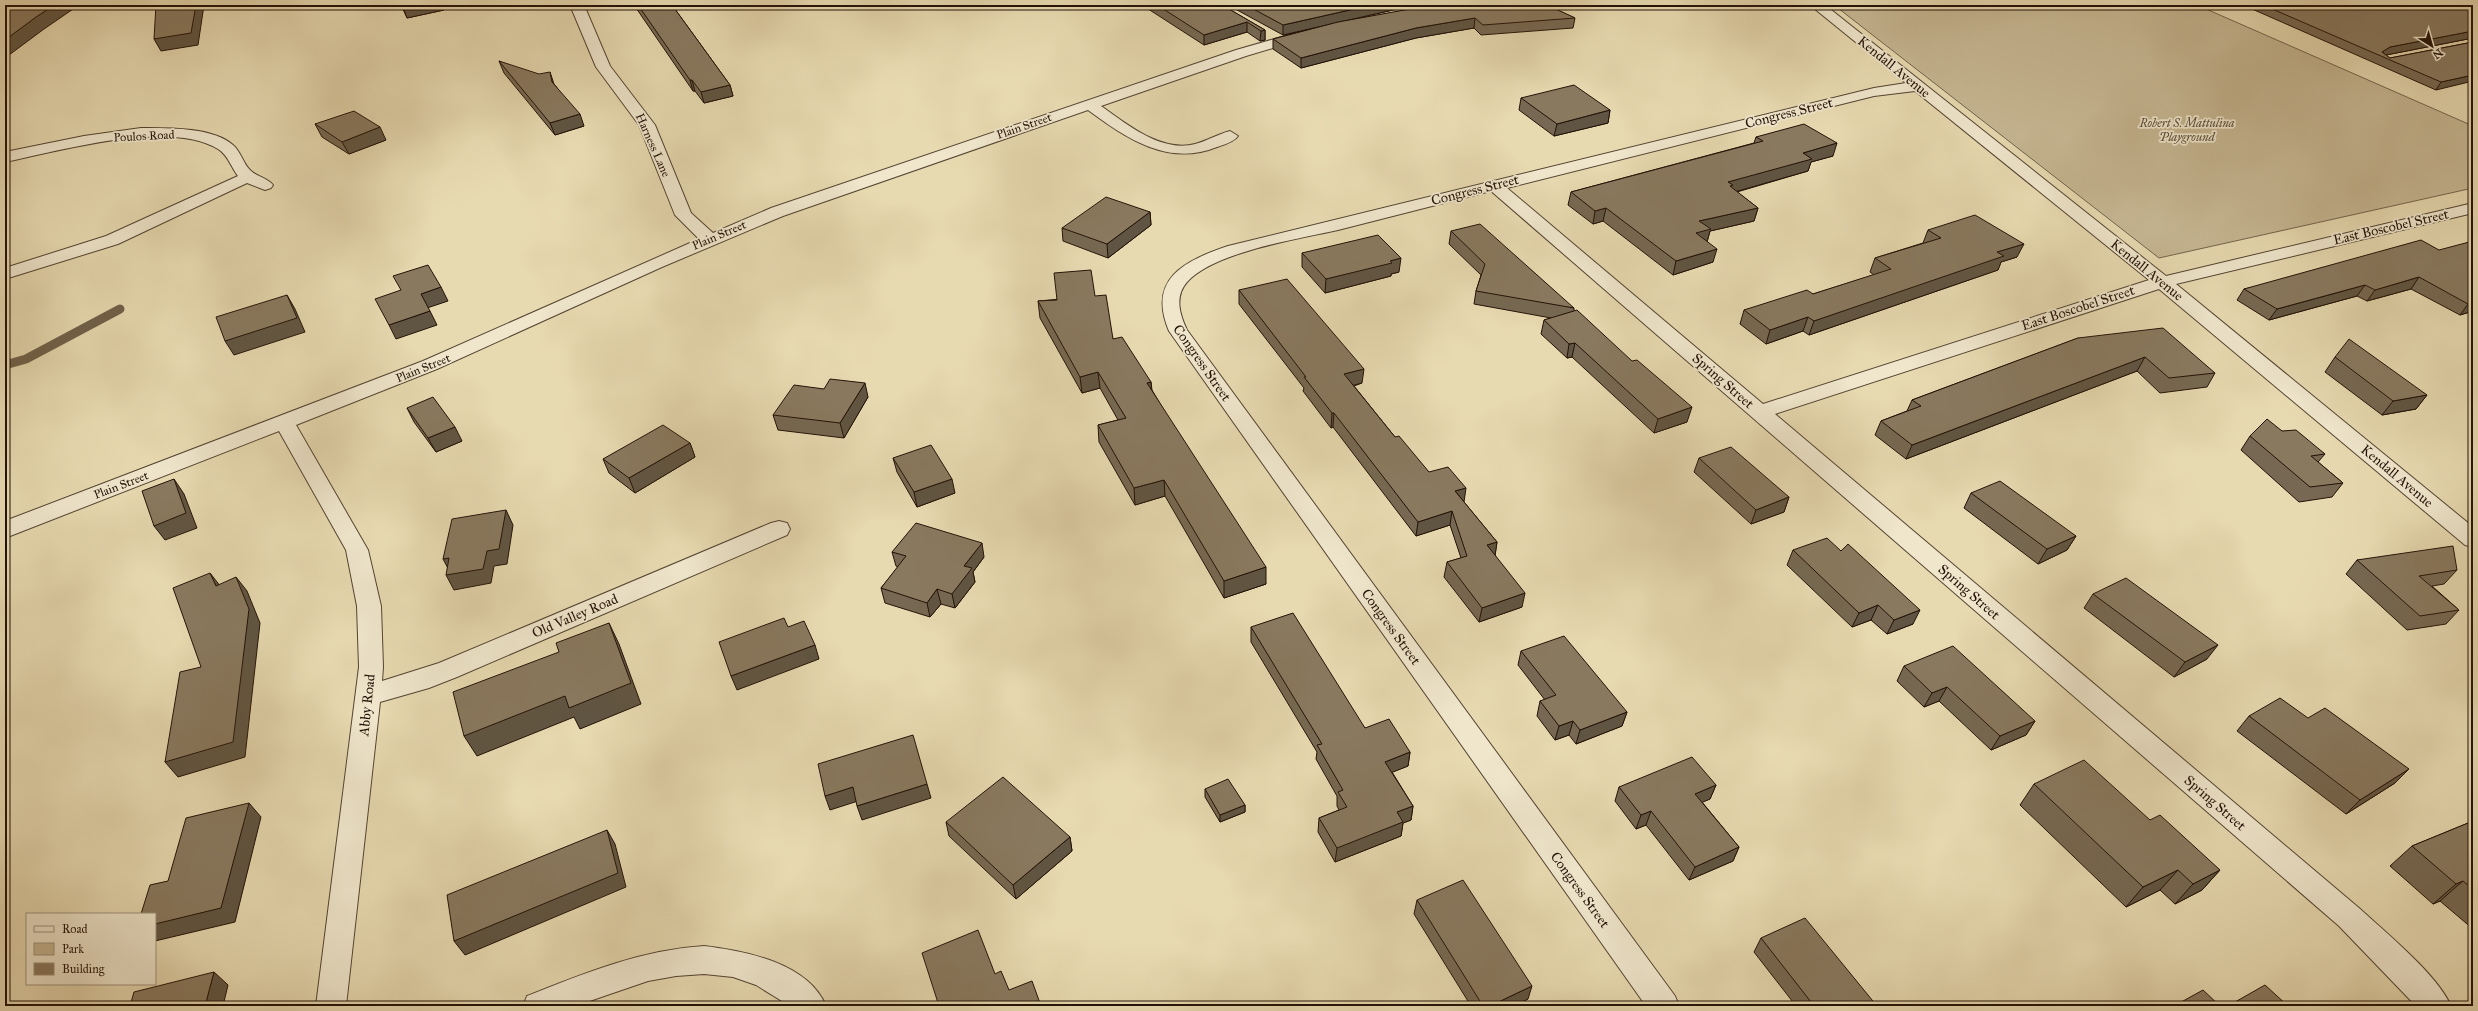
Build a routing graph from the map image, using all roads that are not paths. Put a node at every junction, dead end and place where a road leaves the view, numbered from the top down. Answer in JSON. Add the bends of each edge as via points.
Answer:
{"nodes":[{"id":1,"x":577,"y":5,"type":"edge"},
{"id":2,"x":1817,"y":5,"type":"edge"},
{"id":3,"x":1319,"y":31,"type":"edge"},
{"id":4,"x":1917,"y":86,"type":"junction"},
{"id":5,"x":1089,"y":104,"type":"junction"},
{"id":6,"x":1230,"y":136,"type":"dead end"},
{"id":7,"x":5,"y":157,"type":"edge"},
{"id":8,"x":248,"y":177,"type":"junction"},
{"id":9,"x":265,"y":185,"type":"dead end"},
{"id":10,"x":1495,"y":186,"type":"junction"},
{"id":11,"x":2472,"y":209,"type":"edge"},
{"id":12,"x":709,"y":239,"type":"junction"},
{"id":13,"x":5,"y":274,"type":"edge"},
{"id":14,"x":2161,"y":281,"type":"junction"},
{"id":15,"x":1759,"y":412,"type":"junction"},
{"id":16,"x":284,"y":422,"type":"junction"},
{"id":17,"x":779,"y":529,"type":"dead end"},
{"id":18,"x":5,"y":530,"type":"edge"},
{"id":19,"x":2473,"y":539,"type":"edge"},
{"id":20,"x":368,"y":696,"type":"junction"},
{"id":21,"x":332,"y":1006,"type":"edge"},
{"id":22,"x":538,"y":1006,"type":"edge"},
{"id":23,"x":811,"y":1006,"type":"edge"},
{"id":24,"x":1664,"y":1006,"type":"edge"},
{"id":25,"x":2436,"y":1006,"type":"edge"}],
"edges":[{"from":1,"to":12,"type":"street","name":"Harness Lane","via":[[603,67],[647,125],[684,215]]},
{"from":2,"to":4,"type":"street","name":"Kendall Avenue"},
{"from":3,"to":5,"type":"street","name":"Plain Street","via":[[1273,37]]},
{"from":4,"to":10,"type":"street","name":"Congress Street","via":[[1874,92]]},
{"from":4,"to":14,"type":"street","name":"Kendall Avenue"},
{"from":5,"to":6,"type":"street","via":[[1139,138],[1171,148],[1189,150]]},
{"from":5,"to":12,"type":"street","name":"Plain Street","via":[[822,195]]},
{"from":7,"to":8,"type":"street","name":"Poulos Road","via":[[122,136],[171,133],[205,138],[232,150]]},
{"from":8,"to":9,"type":"street"},
{"from":8,"to":13,"type":"street","via":[[112,240]]},
{"from":10,"to":15,"type":"street","name":"Spring Street"},
{"from":10,"to":24,"type":"street","name":"Congress Street","via":[[1217,255],[1181,278],[1169,298],[1168,308],[1178,331]]},
{"from":11,"to":14,"type":"street","name":"East Boscobel Street"},
{"from":12,"to":16,"type":"street","name":"Plain Street","via":[[461,352]]},
{"from":14,"to":15,"type":"street","name":"East Boscobel Street"},
{"from":14,"to":19,"type":"street","name":"Kendall Avenue"},
{"from":15,"to":25,"type":"street","name":"Spring Street","via":[[2348,917]]},
{"from":16,"to":18,"type":"street","name":"Plain Street"},
{"from":16,"to":20,"type":"street","name":"Abby Road","via":[[342,521],[362,566],[371,626]]},
{"from":17,"to":20,"type":"street","name":"Old Valley Road","via":[[448,670]]},
{"from":20,"to":21,"type":"street","name":"Abby Road"},
{"from":22,"to":23,"type":"street","via":[[632,972],[692,960],[717,960],[742,965],[788,986]]}]}
